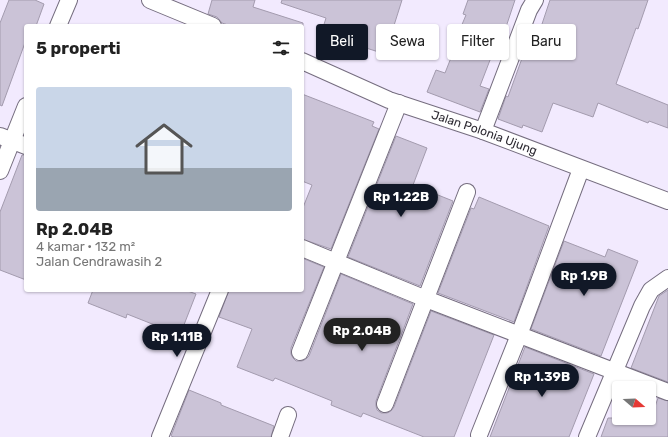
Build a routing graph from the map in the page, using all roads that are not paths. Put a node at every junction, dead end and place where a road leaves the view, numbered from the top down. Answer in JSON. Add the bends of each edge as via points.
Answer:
{"nodes":[{"id":1,"x":69,"y":0,"type":"edge"},
{"id":2,"x":534,"y":0,"type":"edge"},
{"id":3,"x":159,"y":2,"type":"edge"},
{"id":4,"x":59,"y":24,"type":"edge"},
{"id":5,"x":208,"y":24,"type":"edge"},
{"id":6,"x":304,"y":62,"type":"edge"},
{"id":7,"x":399,"y":103,"type":"junction"},
{"id":8,"x":24,"y":111,"type":"edge"},
{"id":9,"x":483,"y":131,"type":"junction"},
{"id":10,"x":13,"y":141,"type":"edge"},
{"id":11,"x":581,"y":169,"type":"junction"},
{"id":12,"x":0,"y":171,"type":"edge"},
{"id":13,"x":467,"y":192,"type":"dead end"},
{"id":14,"x":668,"y":202,"type":"edge"},
{"id":15,"x":304,"y":249,"type":"edge"},
{"id":16,"x":336,"y":263,"type":"junction"},
{"id":17,"x":668,"y":278,"type":"edge"},
{"id":18,"x":219,"y":292,"type":"edge"},
{"id":19,"x":426,"y":299,"type":"junction"},
{"id":20,"x":519,"y":335,"type":"junction"},
{"id":21,"x":300,"y":352,"type":"dead end"},
{"id":22,"x":615,"y":372,"type":"junction"},
{"id":23,"x":668,"y":392,"type":"edge"},
{"id":24,"x":385,"y":404,"type":"dead end"},
{"id":25,"x":288,"y":415,"type":"dead end"},
{"id":26,"x":478,"y":436,"type":"dead end"},
{"id":27,"x":160,"y":437,"type":"edge"},
{"id":28,"x":280,"y":437,"type":"edge"},
{"id":29,"x":587,"y":437,"type":"edge"}],
"edges":[{"from":1,"to":4,"type":"street"},
{"from":2,"to":9,"type":"street"},
{"from":3,"to":5,"type":"street"},
{"from":6,"to":7,"type":"street","name":"Jalan Polonia Ujung"},
{"from":7,"to":9,"type":"street","name":"Jalan Polonia Ujung"},
{"from":7,"to":16,"type":"street"},
{"from":8,"to":10,"type":"street"},
{"from":9,"to":11,"type":"street","name":"Jalan Polonia Ujung"},
{"from":10,"to":12,"type":"street"},
{"from":11,"to":14,"type":"street","name":"Jalan Polonia Ujung"},
{"from":11,"to":20,"type":"street"},
{"from":13,"to":19,"type":"street"},
{"from":15,"to":16,"type":"street"},
{"from":16,"to":19,"type":"street"},
{"from":16,"to":21,"type":"street"},
{"from":17,"to":22,"type":"street","via":[[650,290]]},
{"from":18,"to":27,"type":"street"},
{"from":19,"to":20,"type":"street"},
{"from":19,"to":24,"type":"street"},
{"from":20,"to":22,"type":"street"},
{"from":20,"to":26,"type":"street"},
{"from":22,"to":23,"type":"street"},
{"from":22,"to":29,"type":"street"},
{"from":25,"to":28,"type":"street"}]}
